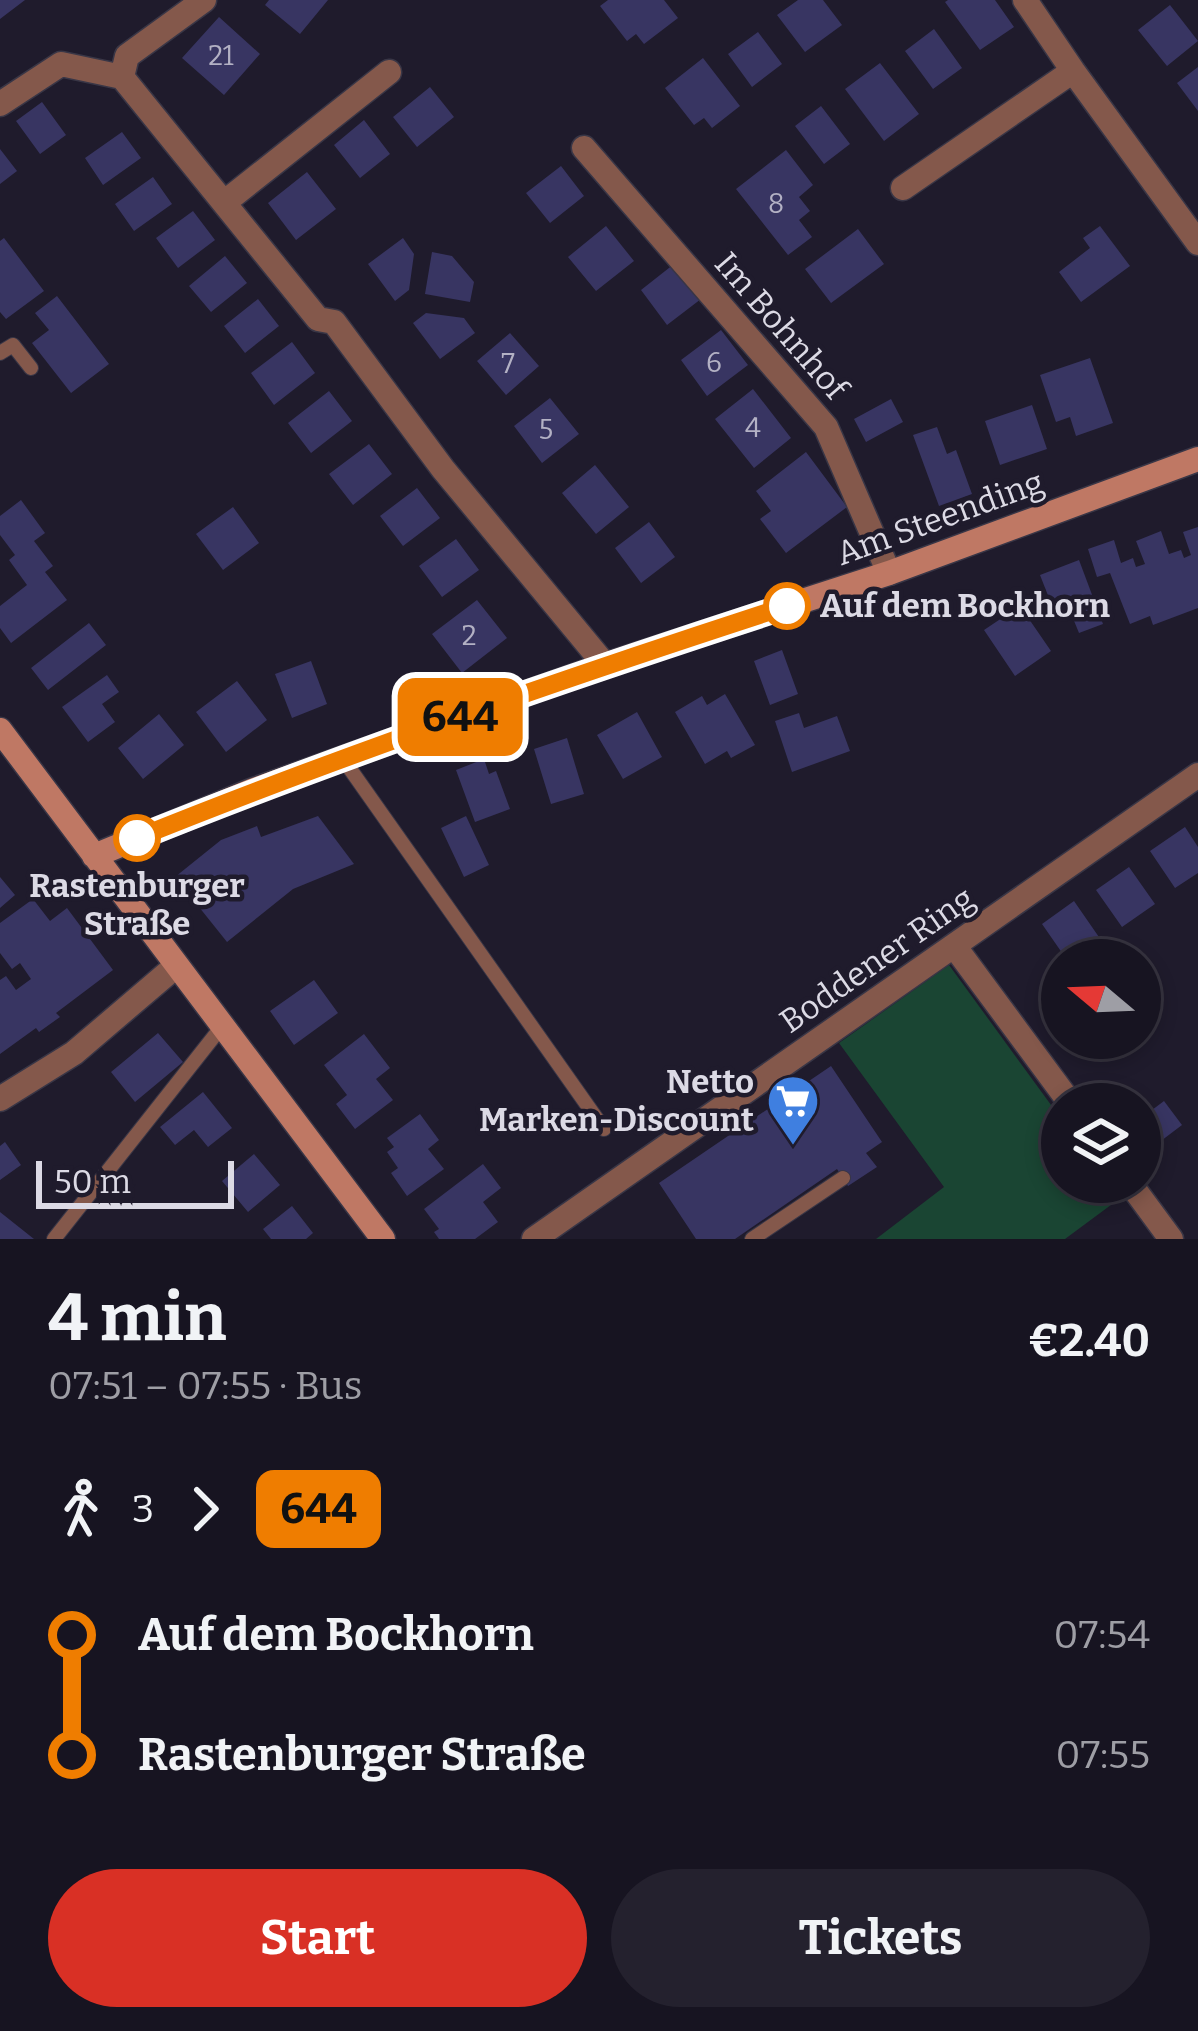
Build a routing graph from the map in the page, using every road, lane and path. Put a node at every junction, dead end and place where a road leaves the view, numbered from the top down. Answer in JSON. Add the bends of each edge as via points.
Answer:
{"nodes":[{"id":1,"x":204,"y":0,"type":"edge"},
{"id":2,"x":1025,"y":0,"type":"edge"},
{"id":3,"x":1073,"y":71,"type":"junction"},
{"id":4,"x":389,"y":72,"type":"dead end"},
{"id":5,"x":122,"y":77,"type":"junction"},
{"id":6,"x":0,"y":104,"type":"edge"},
{"id":7,"x":584,"y":148,"type":"dead end"},
{"id":8,"x":903,"y":188,"type":"dead end"},
{"id":9,"x":225,"y":202,"type":"junction"},
{"id":10,"x":1198,"y":243,"type":"edge"},
{"id":11,"x":0,"y":353,"type":"edge"},
{"id":12,"x":31,"y":368,"type":"dead end"},
{"id":13,"x":1198,"y":459,"type":"edge"},
{"id":14,"x":889,"y":573,"type":"junction"},
{"id":15,"x":605,"y":664,"type":"junction"},
{"id":16,"x":0,"y":730,"type":"edge"},
{"id":17,"x":343,"y":759,"type":"junction"},
{"id":18,"x":1198,"y":775,"type":"edge"},
{"id":19,"x":94,"y":856,"type":"junction"},
{"id":20,"x":955,"y":946,"type":"junction"},
{"id":21,"x":176,"y":966,"type":"junction"},
{"id":22,"x":224,"y":1025,"type":"junction"},
{"id":23,"x":1056,"y":1083,"type":"edge"},
{"id":24,"x":0,"y":1100,"type":"edge"},
{"id":25,"x":604,"y":1129,"type":"dead end"},
{"id":26,"x":843,"y":1178,"type":"dead end"},
{"id":27,"x":1144,"y":1203,"type":"edge"},
{"id":28,"x":54,"y":1239,"type":"edge"},
{"id":29,"x":383,"y":1239,"type":"edge"},
{"id":30,"x":534,"y":1239,"type":"edge"},
{"id":31,"x":752,"y":1239,"type":"edge"},
{"id":32,"x":1171,"y":1239,"type":"edge"}],
"edges":[{"from":1,"to":5,"type":"street","via":[[127,56]]},
{"from":2,"to":3,"type":"street"},
{"from":3,"to":8,"type":"street"},
{"from":3,"to":10,"type":"street"},
{"from":4,"to":9,"type":"street"},
{"from":5,"to":6,"type":"street","via":[[62,64]]},
{"from":5,"to":9,"type":"street"},
{"from":7,"to":14,"type":"street","name":"Im Bohnhof","via":[[826,427]]},
{"from":9,"to":15,"type":"street","via":[[318,320],[334,322]]},
{"from":11,"to":12,"type":"lane","via":[[13,345]]},
{"from":13,"to":14,"type":"street","name":"Am Steending"},
{"from":14,"to":15,"type":"street","name":"Am Steending"},
{"from":15,"to":17,"type":"street","name":"Am Steending"},
{"from":16,"to":19,"type":"street"},
{"from":17,"to":19,"type":"street","name":"Am Steending"},
{"from":17,"to":25,"type":"lane"},
{"from":18,"to":20,"type":"street","name":"Boddener Ring"},
{"from":19,"to":21,"type":"street"},
{"from":20,"to":23,"type":"street"},
{"from":20,"to":30,"type":"street","name":"Boddener Ring"},
{"from":21,"to":22,"type":"street"},
{"from":21,"to":24,"type":"street","via":[[74,1054]]},
{"from":22,"to":28,"type":"lane"},
{"from":22,"to":29,"type":"street"},
{"from":26,"to":31,"type":"lane"},
{"from":27,"to":32,"type":"street"}]}
